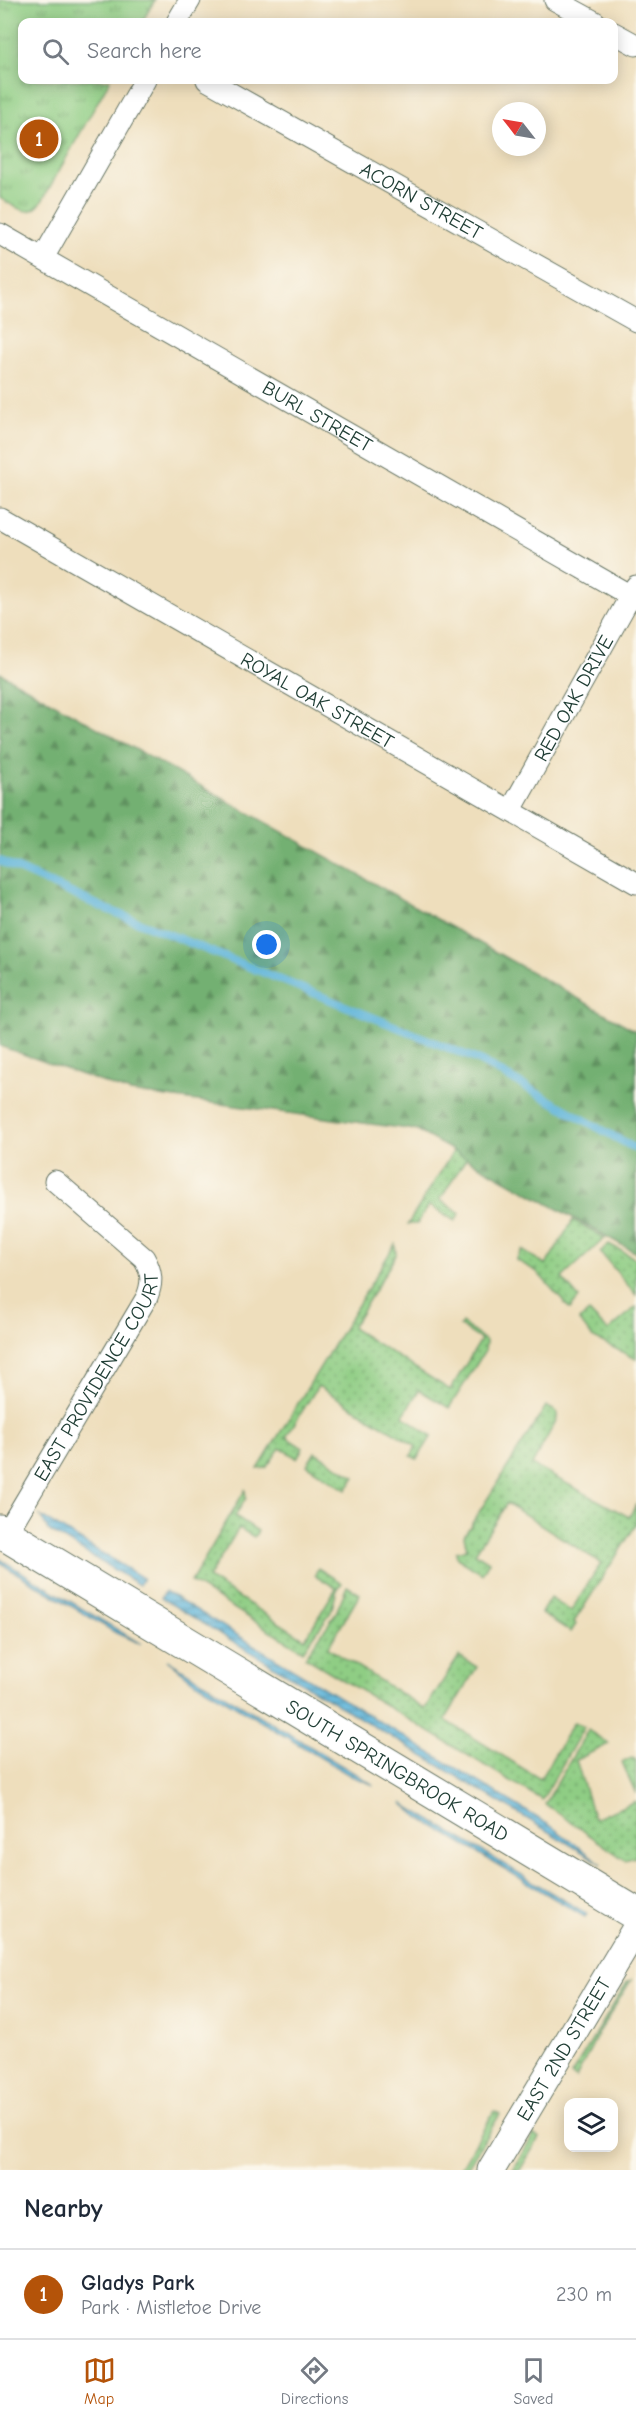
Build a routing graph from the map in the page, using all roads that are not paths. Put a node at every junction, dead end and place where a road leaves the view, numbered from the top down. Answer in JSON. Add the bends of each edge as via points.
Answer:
{"nodes":[{"id":1,"x":190,"y":0,"type":"edge"},
{"id":2,"x":555,"y":0,"type":"edge"},
{"id":3,"x":179,"y":18,"type":"edge"},
{"id":4,"x":589,"y":18,"type":"edge"},
{"id":5,"x":618,"y":35,"type":"edge"},
{"id":6,"x":636,"y":45,"type":"edge"},
{"id":7,"x":143,"y":84,"type":"edge"},
{"id":8,"x":214,"y":84,"type":"edge"},
{"id":9,"x":0,"y":234,"type":"edge"},
{"id":10,"x":44,"y":258,"type":"junction"},
{"id":11,"x":636,"y":321,"type":"edge"},
{"id":12,"x":0,"y":518,"type":"edge"},
{"id":13,"x":634,"y":594,"type":"edge"},
{"id":14,"x":511,"y":810,"type":"junction"},
{"id":15,"x":636,"y":883,"type":"edge"},
{"id":16,"x":55,"y":1181,"type":"dead end"},
{"id":17,"x":3,"y":1533,"type":"edge"},
{"id":18,"x":636,"y":1914,"type":"edge"},
{"id":19,"x":636,"y":1928,"type":"edge"},
{"id":20,"x":491,"y":2170,"type":"edge"}],
"edges":[{"from":1,"to":3,"type":"street"},
{"from":2,"to":4,"type":"street"},
{"from":5,"to":6,"type":"street"},
{"from":7,"to":10,"type":"street"},
{"from":8,"to":11,"type":"street","name":"ACORN STREET"},
{"from":9,"to":10,"type":"street","name":"BURL STREET"},
{"from":10,"to":13,"type":"street","name":"BURL STREET"},
{"from":12,"to":14,"type":"street","name":"ROYAL OAK STREET"},
{"from":13,"to":14,"type":"street","name":"RED OAK DRIVE"},
{"from":14,"to":15,"type":"street","name":"ROYAL OAK STREET"},
{"from":16,"to":17,"type":"street","name":"EAST PROVIDENCE COURT","via":[[144,1258],[152,1284]]},
{"from":17,"to":18,"type":"highway","name":"SOUTH SPRINGBROOK ROAD"},
{"from":19,"to":20,"type":"street","name":"EAST 2ND STREET"}]}
